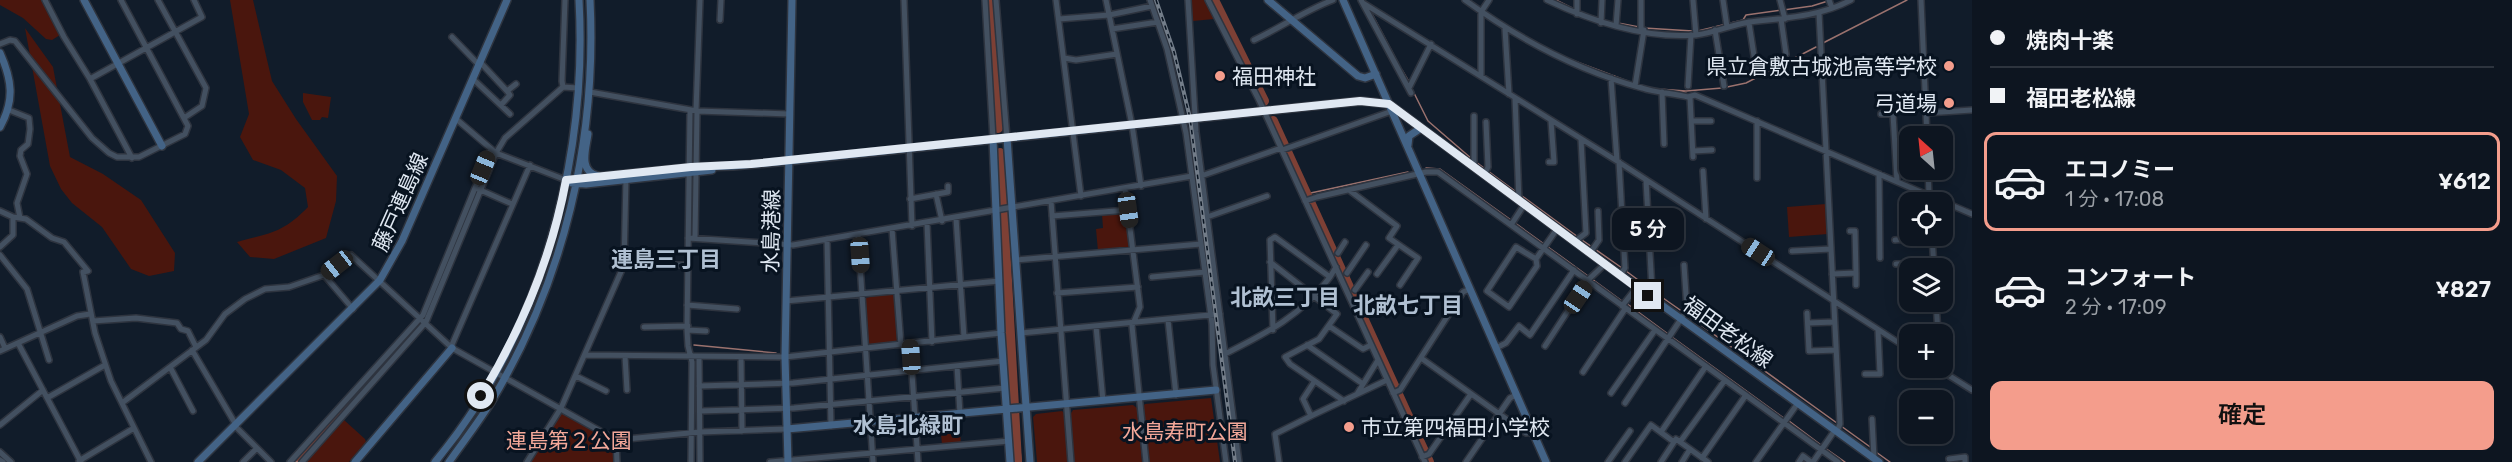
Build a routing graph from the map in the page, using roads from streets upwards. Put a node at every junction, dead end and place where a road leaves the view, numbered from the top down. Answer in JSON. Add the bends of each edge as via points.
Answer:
{"nodes":[{"id":1,"x":45,"y":0,"type":"edge"},
{"id":2,"x":84,"y":0,"type":"edge"},
{"id":3,"x":121,"y":0,"type":"edge"},
{"id":4,"x":159,"y":0,"type":"edge"},
{"id":5,"x":194,"y":0,"type":"edge"},
{"id":6,"x":507,"y":0,"type":"edge"},
{"id":7,"x":566,"y":0,"type":"edge"},
{"id":8,"x":579,"y":0,"type":"edge"},
{"id":9,"x":590,"y":0,"type":"edge"},
{"id":10,"x":700,"y":0,"type":"edge"},
{"id":11,"x":721,"y":0,"type":"edge"},
{"id":12,"x":792,"y":0,"type":"edge"},
{"id":13,"x":904,"y":0,"type":"edge"},
{"id":14,"x":985,"y":0,"type":"edge"},
{"id":15,"x":996,"y":0,"type":"edge"},
{"id":16,"x":1056,"y":0,"type":"edge"},
{"id":17,"x":1106,"y":0,"type":"edge"},
{"id":18,"x":1188,"y":0,"type":"edge"},
{"id":19,"x":1208,"y":0,"type":"edge"},
{"id":20,"x":1268,"y":0,"type":"edge"},
{"id":21,"x":1333,"y":0,"type":"edge"},
{"id":22,"x":1343,"y":0,"type":"edge"},
{"id":23,"x":1465,"y":0,"type":"edge"},
{"id":24,"x":1489,"y":0,"type":"edge"},
{"id":25,"x":1577,"y":0,"type":"edge"},
{"id":26,"x":1602,"y":0,"type":"edge"},
{"id":27,"x":1618,"y":0,"type":"edge"},
{"id":28,"x":1641,"y":0,"type":"edge"},
{"id":29,"x":1694,"y":0,"type":"edge"},
{"id":30,"x":1722,"y":0,"type":"edge"},
{"id":31,"x":1780,"y":0,"type":"edge"},
{"id":32,"x":1829,"y":0,"type":"edge"},
{"id":33,"x":1851,"y":0,"type":"edge"},
{"id":34,"x":1921,"y":0,"type":"edge"},
{"id":35,"x":1551,"y":1,"type":"edge"},
{"id":36,"x":1362,"y":2,"type":"edge"},
{"id":37,"x":1151,"y":3,"type":"edge"},
{"id":38,"x":1832,"y":8,"type":"junction"},
{"id":39,"x":1481,"y":12,"type":"junction"},
{"id":40,"x":1577,"y":12,"type":"junction"},
{"id":41,"x":1819,"y":13,"type":"junction"},
{"id":42,"x":1109,"y":15,"type":"junction"},
{"id":43,"x":1059,"y":19,"type":"junction"},
{"id":44,"x":1290,"y":19,"type":"junction"},
{"id":45,"x":1783,"y":19,"type":"junction"},
{"id":46,"x":720,"y":20,"type":"dead end"},
{"id":47,"x":1601,"y":20,"type":"junction"},
{"id":48,"x":1158,"y":22,"type":"junction"},
{"id":49,"x":1749,"y":22,"type":"junction"},
{"id":50,"x":1616,"y":24,"type":"junction"},
{"id":51,"x":1727,"y":25,"type":"junction"},
{"id":52,"x":1112,"y":29,"type":"junction"},
{"id":53,"x":1505,"y":29,"type":"junction"},
{"id":54,"x":1642,"y":29,"type":"junction"},
{"id":55,"x":1715,"y":30,"type":"junction"},
{"id":56,"x":176,"y":32,"type":"junction"},
{"id":57,"x":1695,"y":33,"type":"junction"},
{"id":58,"x":1811,"y":36,"type":"dead end"},
{"id":59,"x":1819,"y":36,"type":"junction"},
{"id":60,"x":452,"y":37,"type":"dead end"},
{"id":61,"x":1254,"y":40,"type":"dead end"},
{"id":62,"x":1431,"y":44,"type":"junction"},
{"id":63,"x":0,"y":45,"type":"edge"},
{"id":64,"x":147,"y":48,"type":"junction"},
{"id":65,"x":995,"y":52,"type":"junction"},
{"id":66,"x":0,"y":53,"type":"edge"},
{"id":67,"x":1117,"y":54,"type":"junction"},
{"id":68,"x":1786,"y":54,"type":"dead end"},
{"id":69,"x":1064,"y":58,"type":"junction"},
{"id":70,"x":118,"y":63,"type":"junction"},
{"id":71,"x":479,"y":64,"type":"junction"},
{"id":72,"x":1756,"y":69,"type":"dead end"},
{"id":73,"x":1376,"y":74,"type":"junction"},
{"id":74,"x":1481,"y":76,"type":"junction"},
{"id":75,"x":473,"y":78,"type":"junction"},
{"id":76,"x":1612,"y":78,"type":"junction"},
{"id":77,"x":90,"y":79,"type":"junction"},
{"id":78,"x":516,"y":84,"type":"dead end"},
{"id":79,"x":1635,"y":86,"type":"junction"},
{"id":80,"x":1688,"y":86,"type":"dead end"},
{"id":81,"x":1724,"y":86,"type":"dead end"},
{"id":82,"x":564,"y":87,"type":"junction"},
{"id":83,"x":578,"y":88,"type":"junction"},
{"id":84,"x":507,"y":91,"type":"junction"},
{"id":85,"x":590,"y":92,"type":"junction"},
{"id":86,"x":1662,"y":92,"type":"junction"},
{"id":87,"x":1509,"y":94,"type":"junction"},
{"id":88,"x":1691,"y":96,"type":"junction"},
{"id":89,"x":1515,"y":98,"type":"junction"},
{"id":90,"x":501,"y":105,"type":"junction"},
{"id":91,"x":1390,"y":107,"type":"junction"},
{"id":92,"x":9,"y":110,"type":"junction"},
{"id":93,"x":1972,"y":110,"type":"edge"},
{"id":94,"x":694,"y":111,"type":"junction"},
{"id":95,"x":1263,"y":111,"type":"junction"},
{"id":96,"x":1926,"y":113,"type":"junction"},
{"id":97,"x":510,"y":114,"type":"dead end"},
{"id":98,"x":789,"y":114,"type":"junction"},
{"id":99,"x":1881,"y":114,"type":"dead end"},
{"id":100,"x":1474,"y":116,"type":"dead end"},
{"id":101,"x":184,"y":118,"type":"junction"},
{"id":102,"x":455,"y":118,"type":"junction"},
{"id":103,"x":1196,"y":118,"type":"junction"},
{"id":104,"x":1184,"y":120,"type":"junction"},
{"id":105,"x":1551,"y":121,"type":"junction"},
{"id":106,"x":1692,"y":121,"type":"junction"},
{"id":107,"x":1711,"y":121,"type":"dead end"},
{"id":108,"x":1486,"y":122,"type":"dead end"},
{"id":109,"x":585,"y":123,"type":"junction"},
{"id":110,"x":1756,"y":123,"type":"junction"},
{"id":111,"x":1132,"y":125,"type":"junction"},
{"id":112,"x":1927,"y":126,"type":"edge"},
{"id":113,"x":0,"y":127,"type":"edge"},
{"id":114,"x":1421,"y":128,"type":"junction"},
{"id":115,"x":1073,"y":131,"type":"junction"},
{"id":116,"x":1007,"y":138,"type":"junction"},
{"id":117,"x":993,"y":139,"type":"junction"},
{"id":118,"x":1581,"y":139,"type":"junction"},
{"id":119,"x":1664,"y":144,"type":"dead end"},
{"id":120,"x":162,"y":146,"type":"junction"},
{"id":121,"x":1407,"y":147,"type":"junction"},
{"id":122,"x":908,"y":148,"type":"junction"},
{"id":123,"x":1284,"y":149,"type":"junction"},
{"id":124,"x":1712,"y":150,"type":"dead end"},
{"id":125,"x":493,"y":151,"type":"junction"},
{"id":126,"x":1825,"y":152,"type":"junction"},
{"id":127,"x":132,"y":158,"type":"junction"},
{"id":128,"x":789,"y":160,"type":"junction"},
{"id":129,"x":1549,"y":162,"type":"dead end"},
{"id":130,"x":1618,"y":162,"type":"junction"},
{"id":131,"x":1474,"y":163,"type":"junction"},
{"id":132,"x":530,"y":165,"type":"junction"},
{"id":133,"x":692,"y":170,"type":"junction"},
{"id":134,"x":1486,"y":171,"type":"junction"},
{"id":135,"x":1703,"y":171,"type":"dead end"},
{"id":136,"x":1419,"y":174,"type":"junction"},
{"id":137,"x":601,"y":176,"type":"junction"},
{"id":138,"x":1192,"y":176,"type":"junction"},
{"id":139,"x":1201,"y":176,"type":"junction"},
{"id":140,"x":1878,"y":176,"type":"junction"},
{"id":141,"x":626,"y":177,"type":"junction"},
{"id":142,"x":1757,"y":178,"type":"dead end"},
{"id":143,"x":566,"y":180,"type":"junction"},
{"id":144,"x":1646,"y":180,"type":"junction"},
{"id":145,"x":1897,"y":181,"type":"junction"},
{"id":146,"x":576,"y":182,"type":"junction"},
{"id":147,"x":948,"y":186,"type":"dead end"},
{"id":148,"x":1141,"y":186,"type":"junction"},
{"id":149,"x":478,"y":189,"type":"junction"},
{"id":150,"x":1125,"y":189,"type":"junction"},
{"id":151,"x":1349,"y":190,"type":"junction"},
{"id":152,"x":1919,"y":192,"type":"edge"},
{"id":153,"x":936,"y":194,"type":"junction"},
{"id":154,"x":1081,"y":196,"type":"junction"},
{"id":155,"x":1267,"y":196,"type":"dead end"},
{"id":156,"x":1520,"y":198,"type":"junction"},
{"id":157,"x":910,"y":199,"type":"junction"},
{"id":158,"x":1308,"y":200,"type":"junction"},
{"id":159,"x":1051,"y":201,"type":"junction"},
{"id":160,"x":512,"y":204,"type":"junction"},
{"id":161,"x":1953,"y":207,"type":"edge"},
{"id":162,"x":1011,"y":208,"type":"junction"},
{"id":163,"x":997,"y":210,"type":"junction"},
{"id":164,"x":1128,"y":210,"type":"junction"},
{"id":165,"x":0,"y":211,"type":"edge"},
{"id":166,"x":1598,"y":211,"type":"dead end"},
{"id":167,"x":1972,"y":214,"type":"edge"},
{"id":168,"x":1052,"y":216,"type":"junction"},
{"id":169,"x":1207,"y":217,"type":"junction"},
{"id":170,"x":1706,"y":217,"type":"junction"},
{"id":171,"x":13,"y":218,"type":"junction"},
{"id":172,"x":20,"y":218,"type":"junction"},
{"id":173,"x":956,"y":218,"type":"junction"},
{"id":174,"x":942,"y":220,"type":"junction"},
{"id":175,"x":927,"y":223,"type":"junction"},
{"id":176,"x":1513,"y":223,"type":"junction"},
{"id":177,"x":912,"y":225,"type":"junction"},
{"id":178,"x":892,"y":229,"type":"junction"},
{"id":179,"x":1557,"y":229,"type":"junction"},
{"id":180,"x":1851,"y":231,"type":"dead end"},
{"id":181,"x":858,"y":234,"type":"junction"},
{"id":182,"x":688,"y":238,"type":"junction"},
{"id":183,"x":695,"y":238,"type":"junction"},
{"id":184,"x":827,"y":239,"type":"junction"},
{"id":185,"x":1578,"y":239,"type":"junction"},
{"id":186,"x":1895,"y":240,"type":"dead end"},
{"id":187,"x":1899,"y":240,"type":"edge"},
{"id":188,"x":1345,"y":242,"type":"dead end"},
{"id":189,"x":1201,"y":244,"type":"junction"},
{"id":190,"x":1398,"y":244,"type":"junction"},
{"id":191,"x":787,"y":245,"type":"junction"},
{"id":192,"x":1366,"y":245,"type":"dead end"},
{"id":193,"x":1545,"y":246,"type":"junction"},
{"id":194,"x":0,"y":247,"type":"edge"},
{"id":195,"x":1831,"y":249,"type":"junction"},
{"id":196,"x":1593,"y":250,"type":"junction"},
{"id":197,"x":1133,"y":251,"type":"junction"},
{"id":198,"x":1792,"y":251,"type":"dead end"},
{"id":199,"x":1338,"y":253,"type":"dead end"},
{"id":200,"x":0,"y":255,"type":"edge"},
{"id":201,"x":1055,"y":256,"type":"junction"},
{"id":202,"x":1880,"y":258,"type":"dead end"},
{"id":203,"x":1536,"y":259,"type":"junction"},
{"id":204,"x":1016,"y":260,"type":"junction"},
{"id":205,"x":1270,"y":262,"type":"junction"},
{"id":206,"x":1605,"y":264,"type":"junction"},
{"id":207,"x":1896,"y":264,"type":"dead end"},
{"id":208,"x":1899,"y":264,"type":"edge"},
{"id":209,"x":624,"y":265,"type":"junction"},
{"id":210,"x":687,"y":265,"type":"junction"},
{"id":211,"x":1684,"y":265,"type":"dead end"},
{"id":212,"x":1336,"y":267,"type":"junction"},
{"id":213,"x":1574,"y":270,"type":"junction"},
{"id":214,"x":1204,"y":272,"type":"junction"},
{"id":215,"x":1368,"y":272,"type":"dead end"},
{"id":216,"x":1622,"y":272,"type":"junction"},
{"id":217,"x":1347,"y":273,"type":"dead end"},
{"id":218,"x":1856,"y":273,"type":"junction"},
{"id":219,"x":1377,"y":274,"type":"dead end"},
{"id":220,"x":1832,"y":274,"type":"junction"},
{"id":221,"x":324,"y":275,"type":"junction"},
{"id":222,"x":1330,"y":276,"type":"junction"},
{"id":223,"x":1152,"y":278,"type":"dead end"},
{"id":224,"x":1590,"y":279,"type":"junction"},
{"id":225,"x":380,"y":280,"type":"junction"},
{"id":226,"x":999,"y":281,"type":"junction"},
{"id":227,"x":960,"y":285,"type":"junction"},
{"id":228,"x":1400,"y":285,"type":"dead end"},
{"id":229,"x":1856,"y":285,"type":"dead end"},
{"id":230,"x":1138,"y":287,"type":"junction"},
{"id":231,"x":1637,"y":287,"type":"junction"},
{"id":232,"x":929,"y":288,"type":"junction"},
{"id":233,"x":1470,"y":289,"type":"junction"},
{"id":234,"x":1355,"y":290,"type":"dead end"},
{"id":235,"x":897,"y":291,"type":"junction"},
{"id":236,"x":1651,"y":292,"type":"junction"},
{"id":237,"x":1058,"y":293,"type":"junction"},
{"id":238,"x":863,"y":295,"type":"junction"},
{"id":239,"x":828,"y":297,"type":"junction"},
{"id":240,"x":1315,"y":298,"type":"junction"},
{"id":241,"x":1833,"y":299,"type":"junction"},
{"id":242,"x":786,"y":301,"type":"junction"},
{"id":243,"x":690,"y":305,"type":"junction"},
{"id":244,"x":1624,"y":305,"type":"junction"},
{"id":245,"x":353,"y":309,"type":"junction"},
{"id":246,"x":737,"y":309,"type":"dead end"},
{"id":247,"x":1807,"y":313,"type":"dead end"},
{"id":248,"x":90,"y":314,"type":"junction"},
{"id":249,"x":1220,"y":314,"type":"junction"},
{"id":250,"x":1211,"y":315,"type":"junction"},
{"id":251,"x":1683,"y":315,"type":"junction"},
{"id":252,"x":423,"y":320,"type":"junction"},
{"id":253,"x":1168,"y":320,"type":"junction"},
{"id":254,"x":93,"y":321,"type":"junction"},
{"id":255,"x":1134,"y":322,"type":"junction"},
{"id":256,"x":1834,"y":322,"type":"junction"},
{"id":257,"x":1808,"y":323,"type":"junction"},
{"id":258,"x":1096,"y":326,"type":"junction"},
{"id":259,"x":1329,"y":326,"type":"junction"},
{"id":260,"x":644,"y":327,"type":"dead end"},
{"id":261,"x":689,"y":329,"type":"junction"},
{"id":262,"x":1060,"y":330,"type":"junction"},
{"id":263,"x":1273,"y":330,"type":"junction"},
{"id":264,"x":1654,"y":330,"type":"junction"},
{"id":265,"x":1878,"y":330,"type":"junction"},
{"id":266,"x":41,"y":331,"type":"junction"},
{"id":267,"x":706,"y":331,"type":"dead end"},
{"id":268,"x":1001,"y":333,"type":"junction"},
{"id":269,"x":1021,"y":333,"type":"junction"},
{"id":270,"x":1669,"y":336,"type":"junction"},
{"id":271,"x":0,"y":337,"type":"edge"},
{"id":272,"x":964,"y":338,"type":"junction"},
{"id":273,"x":932,"y":342,"type":"junction"},
{"id":274,"x":18,"y":343,"type":"junction"},
{"id":275,"x":1899,"y":343,"type":"edge"},
{"id":276,"x":910,"y":344,"type":"junction"},
{"id":277,"x":901,"y":345,"type":"junction"},
{"id":278,"x":1307,"y":345,"type":"junction"},
{"id":279,"x":1371,"y":345,"type":"junction"},
{"id":280,"x":1545,"y":346,"type":"dead end"},
{"id":281,"x":451,"y":347,"type":"junction"},
{"id":282,"x":866,"y":348,"type":"junction"},
{"id":283,"x":1496,"y":348,"type":"junction"},
{"id":284,"x":3,"y":349,"type":"edge"},
{"id":285,"x":194,"y":349,"type":"junction"},
{"id":286,"x":1836,"y":350,"type":"junction"},
{"id":287,"x":829,"y":352,"type":"junction"},
{"id":288,"x":1225,"y":354,"type":"junction"},
{"id":289,"x":585,"y":355,"type":"junction"},
{"id":290,"x":625,"y":356,"type":"junction"},
{"id":291,"x":694,"y":357,"type":"junction"},
{"id":292,"x":741,"y":357,"type":"junction"},
{"id":293,"x":785,"y":357,"type":"junction"},
{"id":294,"x":1420,"y":358,"type":"junction"},
{"id":295,"x":49,"y":360,"type":"dead end"},
{"id":296,"x":1378,"y":360,"type":"junction"},
{"id":297,"x":1003,"y":361,"type":"junction"},
{"id":298,"x":105,"y":365,"type":"junction"},
{"id":299,"x":957,"y":366,"type":"junction"},
{"id":300,"x":1706,"y":366,"type":"junction"},
{"id":301,"x":170,"y":367,"type":"junction"},
{"id":302,"x":912,"y":371,"type":"junction"},
{"id":303,"x":495,"y":372,"type":"junction"},
{"id":304,"x":1583,"y":372,"type":"dead end"},
{"id":305,"x":1866,"y":374,"type":"dead end"},
{"id":306,"x":868,"y":375,"type":"junction"},
{"id":307,"x":576,"y":376,"type":"junction"},
{"id":308,"x":1953,"y":377,"type":"edge"},
{"id":309,"x":504,"y":378,"type":"junction"},
{"id":310,"x":829,"y":379,"type":"junction"},
{"id":311,"x":1387,"y":380,"type":"junction"},
{"id":312,"x":1725,"y":380,"type":"junction"},
{"id":313,"x":1314,"y":382,"type":"junction"},
{"id":314,"x":786,"y":383,"type":"junction"},
{"id":315,"x":1363,"y":384,"type":"junction"},
{"id":316,"x":742,"y":385,"type":"junction"},
{"id":317,"x":699,"y":386,"type":"junction"},
{"id":318,"x":1005,"y":388,"type":"junction"},
{"id":319,"x":1229,"y":388,"type":"junction"},
{"id":320,"x":43,"y":390,"type":"junction"},
{"id":321,"x":627,"y":390,"type":"dead end"},
{"id":322,"x":1216,"y":390,"type":"junction"},
{"id":323,"x":1972,"y":390,"type":"edge"},
{"id":324,"x":606,"y":391,"type":"dead end"},
{"id":325,"x":958,"y":392,"type":"junction"},
{"id":326,"x":1395,"y":392,"type":"junction"},
{"id":327,"x":1611,"y":393,"type":"dead end"},
{"id":328,"x":1471,"y":394,"type":"junction"},
{"id":329,"x":1176,"y":395,"type":"junction"},
{"id":330,"x":1357,"y":395,"type":"junction"},
{"id":331,"x":1516,"y":395,"type":"junction"},
{"id":332,"x":1746,"y":395,"type":"junction"},
{"id":333,"x":914,"y":396,"type":"junction"},
{"id":334,"x":47,"y":398,"type":"junction"},
{"id":335,"x":1139,"y":398,"type":"junction"},
{"id":336,"x":870,"y":401,"type":"junction"},
{"id":337,"x":1103,"y":401,"type":"junction"},
{"id":338,"x":1344,"y":401,"type":"junction"},
{"id":339,"x":122,"y":403,"type":"junction"},
{"id":340,"x":1625,"y":403,"type":"dead end"},
{"id":341,"x":1798,"y":403,"type":"junction"},
{"id":342,"x":830,"y":405,"type":"junction"},
{"id":343,"x":1067,"y":405,"type":"junction"},
{"id":344,"x":561,"y":408,"type":"junction"},
{"id":345,"x":787,"y":408,"type":"junction"},
{"id":346,"x":1023,"y":408,"type":"junction"},
{"id":347,"x":1009,"y":409,"type":"junction"},
{"id":348,"x":742,"y":410,"type":"junction"},
{"id":349,"x":193,"y":411,"type":"dead end"},
{"id":350,"x":700,"y":411,"type":"junction"},
{"id":351,"x":960,"y":414,"type":"junction"},
{"id":352,"x":1499,"y":414,"type":"junction"},
{"id":353,"x":1311,"y":416,"type":"junction"},
{"id":354,"x":915,"y":418,"type":"junction"},
{"id":355,"x":1872,"y":419,"type":"dead end"},
{"id":356,"x":1785,"y":421,"type":"junction"},
{"id":357,"x":871,"y":422,"type":"junction"},
{"id":358,"x":0,"y":425,"type":"edge"},
{"id":359,"x":235,"y":426,"type":"junction"},
{"id":360,"x":831,"y":426,"type":"junction"},
{"id":361,"x":134,"y":428,"type":"junction"},
{"id":362,"x":1838,"y":428,"type":"junction"},
{"id":363,"x":787,"y":429,"type":"junction"},
{"id":364,"x":742,"y":431,"type":"junction"},
{"id":365,"x":1630,"y":431,"type":"dead end"},
{"id":366,"x":695,"y":432,"type":"junction"},
{"id":367,"x":1533,"y":432,"type":"junction"},
{"id":368,"x":1661,"y":432,"type":"junction"},
{"id":369,"x":616,"y":440,"type":"junction"},
{"id":370,"x":1009,"y":441,"type":"junction"},
{"id":371,"x":1677,"y":442,"type":"junction"},
{"id":372,"x":257,"y":448,"type":"junction"},
{"id":373,"x":1823,"y":448,"type":"junction"},
{"id":374,"x":918,"y":449,"type":"junction"},
{"id":375,"x":1690,"y":449,"type":"junction"},
{"id":376,"x":0,"y":452,"type":"edge"},
{"id":377,"x":873,"y":454,"type":"junction"},
{"id":378,"x":1875,"y":455,"type":"edge"},
{"id":379,"x":1425,"y":457,"type":"edge"},
{"id":380,"x":1948,"y":459,"type":"dead end"},
{"id":381,"x":832,"y":460,"type":"edge"},
{"id":382,"x":1705,"y":460,"type":"edge"},
{"id":383,"x":79,"y":461,"type":"edge"},
{"id":384,"x":11,"y":462,"type":"edge"},
{"id":385,"x":151,"y":462,"type":"edge"},
{"id":386,"x":198,"y":462,"type":"edge"},
{"id":387,"x":243,"y":462,"type":"edge"},
{"id":388,"x":271,"y":462,"type":"edge"},
{"id":389,"x":290,"y":462,"type":"edge"},
{"id":390,"x":302,"y":462,"type":"edge"},
{"id":391,"x":355,"y":462,"type":"edge"},
{"id":392,"x":435,"y":462,"type":"edge"},
{"id":393,"x":449,"y":462,"type":"edge"},
{"id":394,"x":527,"y":462,"type":"edge"},
{"id":395,"x":617,"y":462,"type":"edge"},
{"id":396,"x":691,"y":462,"type":"edge"},
{"id":397,"x":700,"y":462,"type":"edge"},
{"id":398,"x":770,"y":462,"type":"edge"},
{"id":399,"x":788,"y":462,"type":"edge"},
{"id":400,"x":873,"y":462,"type":"edge"},
{"id":401,"x":918,"y":462,"type":"edge"},
{"id":402,"x":1010,"y":462,"type":"edge"},
{"id":403,"x":1030,"y":462,"type":"edge"},
{"id":404,"x":1071,"y":462,"type":"edge"},
{"id":405,"x":1146,"y":462,"type":"edge"},
{"id":406,"x":1226,"y":462,"type":"edge"},
{"id":407,"x":1239,"y":462,"type":"edge"},
{"id":408,"x":1279,"y":462,"type":"edge"},
{"id":409,"x":1466,"y":462,"type":"edge"},
{"id":410,"x":1546,"y":462,"type":"edge"},
{"id":411,"x":1608,"y":462,"type":"edge"},
{"id":412,"x":1625,"y":462,"type":"edge"},
{"id":413,"x":1661,"y":462,"type":"edge"},
{"id":414,"x":1682,"y":462,"type":"edge"},
{"id":415,"x":1756,"y":462,"type":"edge"},
{"id":416,"x":1799,"y":462,"type":"edge"},
{"id":417,"x":1812,"y":462,"type":"edge"},
{"id":418,"x":1838,"y":462,"type":"edge"},
{"id":419,"x":1965,"y":462,"type":"edge"}],
"edges":[{"from":1,"to":77,"type":"street"},
{"from":2,"to":70,"type":"street"},
{"from":3,"to":64,"type":"street"},
{"from":4,"to":56,"type":"street"},
{"from":5,"to":56,"type":"street","via":[[202,17]]},
{"from":6,"to":71,"type":"street","name":"藤戸連島線"},
{"from":7,"to":82,"type":"street"},
{"from":8,"to":83,"type":"street"},
{"from":9,"to":85,"type":"street"},
{"from":10,"to":94,"type":"street"},
{"from":11,"to":46,"type":"street"},
{"from":12,"to":98,"type":"street","name":"水島港線"},
{"from":13,"to":122,"type":"street"},
{"from":14,"to":65,"type":"street"},
{"from":15,"to":65,"type":"street"},
{"from":16,"to":43,"type":"street"},
{"from":17,"to":42,"type":"street"},
{"from":18,"to":103,"type":"street"},
{"from":19,"to":95,"type":"street"},
{"from":20,"to":44,"type":"street"},
{"from":21,"to":44,"type":"street"},
{"from":22,"to":73,"type":"street","name":"福田老松線"},
{"from":23,"to":39,"type":"street"},
{"from":24,"to":39,"type":"street"},
{"from":25,"to":40,"type":"street"},
{"from":26,"to":47,"type":"street"},
{"from":27,"to":50,"type":"street"},
{"from":28,"to":54,"type":"street"},
{"from":29,"to":57,"type":"street"},
{"from":30,"to":51,"type":"street"},
{"from":31,"to":45,"type":"street"},
{"from":32,"to":38,"type":"street"},
{"from":33,"to":38,"type":"street"},
{"from":34,"to":96,"type":"street"},
{"from":35,"to":40,"type":"street"},
{"from":36,"to":62,"type":"street"},
{"from":36,"to":62,"type":"street","via":[[1410,91]]},
{"from":37,"to":42,"type":"street"},
{"from":37,"to":48,"type":"street"},
{"from":38,"to":41,"type":"street"},
{"from":39,"to":53,"type":"street"},
{"from":39,"to":74,"type":"street"},
{"from":40,"to":47,"type":"street"},
{"from":41,"to":45,"type":"street"},
{"from":41,"to":59,"type":"street"},
{"from":42,"to":43,"type":"street"},
{"from":42,"to":52,"type":"street"},
{"from":43,"to":69,"type":"street"},
{"from":44,"to":61,"type":"street"},
{"from":44,"to":73,"type":"street","via":[[1358,76]]},
{"from":45,"to":49,"type":"street"},
{"from":45,"to":68,"type":"street"},
{"from":47,"to":50,"type":"street"},
{"from":48,"to":52,"type":"street"},
{"from":48,"to":104,"type":"street"},
{"from":49,"to":51,"type":"street"},
{"from":49,"to":72,"type":"street"},
{"from":50,"to":54,"type":"street"},
{"from":51,"to":55,"type":"street"},
{"from":52,"to":67,"type":"street"},
{"from":53,"to":76,"type":"street","via":[[1545,51]]},
{"from":53,"to":87,"type":"street"},
{"from":54,"to":57,"type":"street","via":[[1678,36]]},
{"from":54,"to":79,"type":"street"},
{"from":55,"to":57,"type":"street"},
{"from":55,"to":81,"type":"street"},
{"from":56,"to":64,"type":"street"},
{"from":56,"to":101,"type":"street","via":[[206,88],[202,106]]},
{"from":57,"to":80,"type":"street"},
{"from":58,"to":59,"type":"street"},
{"from":59,"to":126,"type":"street"},
{"from":60,"to":71,"type":"street"},
{"from":62,"to":74,"type":"street"},
{"from":63,"to":127,"type":"street","via":[[15,41],[92,138],[109,153]]},
{"from":64,"to":70,"type":"street"},
{"from":64,"to":101,"type":"street"},
{"from":65,"to":116,"type":"street"},
{"from":65,"to":117,"type":"street"},
{"from":66,"to":92,"type":"street","via":[[11,85]]},
{"from":67,"to":69,"type":"street"},
{"from":67,"to":111,"type":"street"},
{"from":69,"to":115,"type":"street"},
{"from":70,"to":77,"type":"street"},
{"from":70,"to":120,"type":"street"},
{"from":71,"to":75,"type":"street","name":"藤戸連島線"},
{"from":71,"to":84,"type":"street"},
{"from":73,"to":91,"type":"street","name":"福田老松線"},
{"from":74,"to":87,"type":"street"},
{"from":75,"to":90,"type":"street"},
{"from":75,"to":102,"type":"street","name":"藤戸連島線"},
{"from":76,"to":79,"type":"street"},
{"from":76,"to":130,"type":"street"},
{"from":77,"to":127,"type":"street"},
{"from":78,"to":84,"type":"street"},
{"from":79,"to":86,"type":"street"},
{"from":82,"to":83,"type":"street"},
{"from":82,"to":125,"type":"street"},
{"from":83,"to":143,"type":"street"},
{"from":84,"to":90,"type":"street","via":[[510,95]]},
{"from":85,"to":94,"type":"street"},
{"from":85,"to":109,"type":"street"},
{"from":86,"to":88,"type":"street"},
{"from":86,"to":119,"type":"street"},
{"from":87,"to":89,"type":"street"},
{"from":88,"to":106,"type":"street"},
{"from":88,"to":110,"type":"street"},
{"from":89,"to":105,"type":"street"},
{"from":89,"to":156,"type":"street"},
{"from":90,"to":97,"type":"street"},
{"from":91,"to":95,"type":"street","via":[[1368,100]]},
{"from":91,"to":114,"type":"street","name":"福田老松線"},
{"from":91,"to":121,"type":"street"},
{"from":91,"to":123,"type":"street"},
{"from":92,"to":113,"type":"street"},
{"from":92,"to":172,"type":"street","via":[[29,118],[27,144],[20,156],[27,174],[17,203]]},
{"from":93,"to":96,"type":"street"},
{"from":94,"to":98,"type":"street"},
{"from":94,"to":133,"type":"street"},
{"from":95,"to":103,"type":"street"},
{"from":95,"to":123,"type":"street"},
{"from":96,"to":112,"type":"street"},
{"from":98,"to":128,"type":"street","name":"水島港線"},
{"from":99,"to":145,"type":"street","via":[[1893,114]]},
{"from":100,"to":131,"type":"street"},
{"from":101,"to":120,"type":"street","via":[[188,126],[185,134]]},
{"from":102,"to":125,"type":"street"},
{"from":102,"to":225,"type":"street","name":"藤戸連島線","via":[[402,241]]},
{"from":103,"to":104,"type":"street"},
{"from":103,"to":139,"type":"street"},
{"from":104,"to":111,"type":"street"},
{"from":104,"to":138,"type":"street"},
{"from":105,"to":118,"type":"street"},
{"from":105,"to":129,"type":"street","via":[[1554,162]]},
{"from":106,"to":107,"type":"street"},
{"from":106,"to":124,"type":"street","via":[[1693,154]]},
{"from":108,"to":134,"type":"street"},
{"from":109,"to":137,"type":"street","via":[[585,165],[592,174]]},
{"from":109,"to":146,"type":"street"},
{"from":110,"to":126,"type":"street"},
{"from":110,"to":142,"type":"street"},
{"from":111,"to":115,"type":"street"},
{"from":111,"to":148,"type":"street"},
{"from":114,"to":121,"type":"street","via":[[1409,136]]},
{"from":114,"to":131,"type":"street","name":"福田老松線"},
{"from":115,"to":116,"type":"street"},
{"from":115,"to":154,"type":"street"},
{"from":116,"to":117,"type":"street"},
{"from":116,"to":162,"type":"street"},
{"from":117,"to":122,"type":"street"},
{"from":117,"to":163,"type":"street"},
{"from":118,"to":130,"type":"street"},
{"from":118,"to":185,"type":"street","via":[[1586,233]]},
{"from":120,"to":127,"type":"street"},
{"from":121,"to":136,"type":"street"},
{"from":122,"to":128,"type":"street"},
{"from":122,"to":157,"type":"street"},
{"from":123,"to":139,"type":"street"},
{"from":123,"to":158,"type":"street"},
{"from":125,"to":132,"type":"street"},
{"from":125,"to":149,"type":"street"},
{"from":126,"to":140,"type":"street"},
{"from":126,"to":195,"type":"street"},
{"from":128,"to":133,"type":"street"},
{"from":128,"to":191,"type":"street","name":"水島港線"},
{"from":130,"to":144,"type":"street"},
{"from":130,"to":216,"type":"street"},
{"from":131,"to":134,"type":"street","name":"福田老松線"},
{"from":132,"to":143,"type":"street"},
{"from":132,"to":160,"type":"street"},
{"from":133,"to":141,"type":"street"},
{"from":133,"to":182,"type":"street"},
{"from":133,"to":183,"type":"street"},
{"from":134,"to":156,"type":"street","name":"福田老松線"},
{"from":135,"to":170,"type":"street"},
{"from":136,"to":151,"type":"street"},
{"from":136,"to":176,"type":"street","via":[[1438,172]]},
{"from":136,"to":233,"type":"street"},
{"from":137,"to":141,"type":"street"},
{"from":137,"to":146,"type":"street"},
{"from":138,"to":148,"type":"street"},
{"from":138,"to":189,"type":"street"},
{"from":139,"to":169,"type":"street"},
{"from":140,"to":145,"type":"street"},
{"from":140,"to":202,"type":"street"},
{"from":141,"to":146,"type":"street"},
{"from":141,"to":209,"type":"street"},
{"from":143,"to":146,"type":"street"},
{"from":143,"to":303,"type":"street","via":[[555,229],[531,296]]},
{"from":144,"to":170,"type":"street"},
{"from":144,"to":236,"type":"street"},
{"from":145,"to":152,"type":"street"},
{"from":146,"to":309,"type":"street","via":[[552,271],[531,327]]},
{"from":147,"to":153,"type":"street","via":[[948,192]]},
{"from":148,"to":150,"type":"street"},
{"from":149,"to":160,"type":"street"},
{"from":149,"to":252,"type":"street"},
{"from":150,"to":154,"type":"street"},
{"from":150,"to":164,"type":"street"},
{"from":151,"to":158,"type":"street"},
{"from":151,"to":190,"type":"street","via":[[1397,226],[1389,238]]},
{"from":153,"to":157,"type":"street"},
{"from":153,"to":174,"type":"street"},
{"from":154,"to":159,"type":"street"},
{"from":155,"to":169,"type":"street"},
{"from":156,"to":176,"type":"street"},
{"from":156,"to":179,"type":"street","name":"福田老松線"},
{"from":157,"to":177,"type":"street"},
{"from":158,"to":212,"type":"street"},
{"from":159,"to":162,"type":"street"},
{"from":159,"to":168,"type":"street"},
{"from":160,"to":281,"type":"street"},
{"from":161,"to":167,"type":"street"},
{"from":162,"to":163,"type":"street"},
{"from":162,"to":204,"type":"street"},
{"from":163,"to":173,"type":"street"},
{"from":163,"to":226,"type":"street"},
{"from":164,"to":168,"type":"street"},
{"from":164,"to":197,"type":"street"},
{"from":165,"to":171,"type":"street"},
{"from":166,"to":196,"type":"street","via":[[1599,240]]},
{"from":168,"to":201,"type":"street"},
{"from":169,"to":249,"type":"street"},
{"from":170,"to":241,"type":"street"},
{"from":171,"to":172,"type":"street"},
{"from":171,"to":194,"type":"street","via":[[13,235]]},
{"from":172,"to":248,"type":"street","via":[[64,242],[88,271],[83,272]]},
{"from":173,"to":174,"type":"street"},
{"from":173,"to":227,"type":"street"},
{"from":174,"to":175,"type":"street"},
{"from":175,"to":177,"type":"street"},
{"from":175,"to":232,"type":"street"},
{"from":176,"to":193,"type":"street"},
{"from":177,"to":178,"type":"street"},
{"from":178,"to":181,"type":"street"},
{"from":178,"to":235,"type":"street"},
{"from":179,"to":185,"type":"street","name":"福田老松線"},
{"from":179,"to":193,"type":"street"},
{"from":180,"to":218,"type":"street","via":[[1855,231]]},
{"from":181,"to":184,"type":"street"},
{"from":181,"to":238,"type":"street"},
{"from":182,"to":183,"type":"street"},
{"from":182,"to":210,"type":"street"},
{"from":183,"to":191,"type":"street"},
{"from":184,"to":191,"type":"street"},
{"from":184,"to":239,"type":"street"},
{"from":185,"to":196,"type":"street","name":"福田老松線"},
{"from":186,"to":187,"type":"street"},
{"from":188,"to":199,"type":"street"},
{"from":189,"to":197,"type":"street"},
{"from":189,"to":214,"type":"street"},
{"from":190,"to":219,"type":"street"},
{"from":190,"to":228,"type":"street","via":[[1418,258]]},
{"from":191,"to":242,"type":"street","name":"水島港線"},
{"from":192,"to":217,"type":"street"},
{"from":193,"to":203,"type":"street"},
{"from":193,"to":213,"type":"street"},
{"from":195,"to":198,"type":"street"},
{"from":195,"to":220,"type":"street"},
{"from":196,"to":206,"type":"street","name":"福田老松線"},
{"from":197,"to":201,"type":"street"},
{"from":197,"to":230,"type":"street"},
{"from":200,"to":266,"type":"street","via":[[27,289]]},
{"from":201,"to":204,"type":"street"},
{"from":201,"to":237,"type":"street"},
{"from":203,"to":203,"type":"street","via":[[1537,266],[1509,307],[1486,291],[1516,247]]},
{"from":204,"to":269,"type":"street"},
{"from":205,"to":222,"type":"street","via":[[1270,240],[1275,237]]},
{"from":205,"to":240,"type":"street"},
{"from":205,"to":263,"type":"street"},
{"from":206,"to":216,"type":"street","name":"福田老松線"},
{"from":206,"to":224,"type":"street"},
{"from":207,"to":208,"type":"street"},
{"from":209,"to":210,"type":"street"},
{"from":209,"to":289,"type":"street"},
{"from":210,"to":243,"type":"street"},
{"from":211,"to":251,"type":"street"},
{"from":212,"to":222,"type":"street"},
{"from":212,"to":279,"type":"street"},
{"from":213,"to":224,"type":"street"},
{"from":213,"to":283,"type":"street","via":[[1530,335],[1519,326],[1506,343]]},
{"from":214,"to":223,"type":"street"},
{"from":214,"to":250,"type":"street"},
{"from":215,"to":234,"type":"street"},
{"from":216,"to":231,"type":"street","name":"福田老松線"},
{"from":218,"to":220,"type":"street"},
{"from":218,"to":229,"type":"street"},
{"from":220,"to":241,"type":"street"},
{"from":221,"to":225,"type":"street","via":[[351,255]]},
{"from":221,"to":245,"type":"street"},
{"from":221,"to":285,"type":"street","via":[[245,299],[225,314],[206,340]]},
{"from":222,"to":240,"type":"street"},
{"from":224,"to":244,"type":"street"},
{"from":224,"to":280,"type":"street"},
{"from":225,"to":245,"type":"street","name":"藤戸連島線"},
{"from":225,"to":252,"type":"street"},
{"from":226,"to":227,"type":"street"},
{"from":226,"to":268,"type":"street"},
{"from":227,"to":232,"type":"street"},
{"from":227,"to":272,"type":"street"},
{"from":230,"to":237,"type":"street"},
{"from":230,"to":255,"type":"street","via":[[1140,307]]},
{"from":231,"to":236,"type":"street","name":"福田老松線"},
{"from":231,"to":244,"type":"street"},
{"from":232,"to":235,"type":"street"},
{"from":232,"to":273,"type":"street"},
{"from":233,"to":283,"type":"street"},
{"from":233,"to":294,"type":"street","via":[[1463,292]]},
{"from":235,"to":238,"type":"street"},
{"from":235,"to":277,"type":"street"},
{"from":236,"to":251,"type":"street","name":"福田老松線"},
{"from":237,"to":262,"type":"street"},
{"from":238,"to":239,"type":"street"},
{"from":238,"to":282,"type":"street"},
{"from":239,"to":242,"type":"street"},
{"from":239,"to":287,"type":"street"},
{"from":240,"to":259,"type":"street","via":[[1337,314]]},
{"from":240,"to":263,"type":"street"},
{"from":241,"to":256,"type":"street"},
{"from":241,"to":265,"type":"street"},
{"from":242,"to":293,"type":"street","name":"水島港線"},
{"from":243,"to":246,"type":"street"},
{"from":243,"to":261,"type":"street"},
{"from":244,"to":264,"type":"street"},
{"from":244,"to":304,"type":"street"},
{"from":245,"to":359,"type":"street","name":"藤戸連島線"},
{"from":247,"to":257,"type":"street"},
{"from":248,"to":254,"type":"street"},
{"from":248,"to":266,"type":"street"},
{"from":249,"to":250,"type":"street"},
{"from":249,"to":288,"type":"street"},
{"from":250,"to":253,"type":"street"},
{"from":250,"to":322,"type":"street"},
{"from":251,"to":270,"type":"street"},
{"from":251,"to":341,"type":"street","name":"福田老松線"},
{"from":252,"to":281,"type":"street"},
{"from":252,"to":389,"type":"street"},
{"from":252,"to":390,"type":"street"},
{"from":253,"to":255,"type":"street"},
{"from":253,"to":329,"type":"street"},
{"from":254,"to":285,"type":"street","via":[[136,318],[177,323],[188,331]]},
{"from":254,"to":298,"type":"street"},
{"from":255,"to":258,"type":"street"},
{"from":255,"to":335,"type":"street"},
{"from":256,"to":257,"type":"street"},
{"from":256,"to":286,"type":"street"},
{"from":257,"to":286,"type":"street","via":[[1809,351]]},
{"from":258,"to":262,"type":"street"},
{"from":258,"to":337,"type":"street"},
{"from":259,"to":278,"type":"street","via":[[1319,339]]},
{"from":259,"to":279,"type":"street","via":[[1363,349]]},
{"from":260,"to":261,"type":"street"},
{"from":261,"to":267,"type":"street"},
{"from":261,"to":291,"type":"street"},
{"from":262,"to":269,"type":"street"},
{"from":262,"to":343,"type":"street"},
{"from":263,"to":288,"type":"street"},
{"from":264,"to":270,"type":"street"},
{"from":264,"to":327,"type":"street"},
{"from":265,"to":275,"type":"street"},
{"from":265,"to":305,"type":"street","via":[[1880,374]]},
{"from":266,"to":274,"type":"street"},
{"from":266,"to":295,"type":"street"},
{"from":268,"to":272,"type":"street"},
{"from":268,"to":297,"type":"street"},
{"from":269,"to":346,"type":"street"},
{"from":270,"to":300,"type":"street"},
{"from":270,"to":340,"type":"street"},
{"from":271,"to":284,"type":"street"},
{"from":272,"to":273,"type":"street"},
{"from":273,"to":276,"type":"street"},
{"from":274,"to":284,"type":"street"},
{"from":274,"to":320,"type":"street"},
{"from":276,"to":277,"type":"street"},
{"from":276,"to":302,"type":"street"},
{"from":277,"to":282,"type":"street"},
{"from":278,"to":313,"type":"street","via":[[1285,357]]},
{"from":278,"to":315,"type":"street"},
{"from":279,"to":296,"type":"street"},
{"from":281,"to":303,"type":"street"},
{"from":281,"to":391,"type":"street"},
{"from":282,"to":287,"type":"street"},
{"from":282,"to":306,"type":"street"},
{"from":283,"to":331,"type":"street"},
{"from":285,"to":301,"type":"street"},
{"from":285,"to":359,"type":"street"},
{"from":286,"to":362,"type":"street"},
{"from":287,"to":293,"type":"street"},
{"from":287,"to":310,"type":"street"},
{"from":288,"to":319,"type":"street"},
{"from":289,"to":290,"type":"street"},
{"from":289,"to":307,"type":"street"},
{"from":290,"to":291,"type":"street"},
{"from":290,"to":321,"type":"street"},
{"from":291,"to":292,"type":"street"},
{"from":291,"to":317,"type":"street"},
{"from":291,"to":366,"type":"street"},
{"from":292,"to":293,"type":"street"},
{"from":292,"to":316,"type":"street"},
{"from":293,"to":314,"type":"street","name":"水島港線"},
{"from":294,"to":326,"type":"street"},
{"from":294,"to":328,"type":"street"},
{"from":296,"to":311,"type":"street"},
{"from":296,"to":315,"type":"street"},
{"from":297,"to":299,"type":"street"},
{"from":297,"to":318,"type":"street"},
{"from":298,"to":334,"type":"street"},
{"from":298,"to":339,"type":"street"},
{"from":299,"to":302,"type":"street"},
{"from":299,"to":325,"type":"street"},
{"from":300,"to":312,"type":"street"},
{"from":300,"to":368,"type":"street"},
{"from":301,"to":339,"type":"street"},
{"from":301,"to":349,"type":"street"},
{"from":302,"to":306,"type":"street"},
{"from":302,"to":333,"type":"street"},
{"from":303,"to":309,"type":"street"},
{"from":303,"to":392,"type":"street"},
{"from":306,"to":310,"type":"street"},
{"from":306,"to":336,"type":"street"},
{"from":307,"to":324,"type":"street"},
{"from":307,"to":344,"type":"street"},
{"from":308,"to":323,"type":"street"},
{"from":309,"to":344,"type":"street"},
{"from":309,"to":393,"type":"street"},
{"from":310,"to":314,"type":"street"},
{"from":310,"to":342,"type":"street"},
{"from":311,"to":326,"type":"street"},
{"from":311,"to":330,"type":"street"},
{"from":312,"to":332,"type":"street"},
{"from":312,"to":371,"type":"street"},
{"from":313,"to":338,"type":"street"},
{"from":313,"to":353,"type":"street","via":[[1303,399]]},
{"from":314,"to":316,"type":"street"},
{"from":314,"to":345,"type":"street","name":"水島港線"},
{"from":315,"to":330,"type":"street"},
{"from":316,"to":317,"type":"street"},
{"from":316,"to":348,"type":"street"},
{"from":317,"to":350,"type":"street"},
{"from":318,"to":325,"type":"street"},
{"from":318,"to":347,"type":"street"},
{"from":319,"to":322,"type":"street"},
{"from":319,"to":407,"type":"street"},
{"from":320,"to":334,"type":"street"},
{"from":320,"to":358,"type":"street"},
{"from":322,"to":329,"type":"street"},
{"from":322,"to":406,"type":"street"},
{"from":325,"to":333,"type":"street"},
{"from":325,"to":351,"type":"street"},
{"from":326,"to":379,"type":"street"},
{"from":328,"to":352,"type":"street"},
{"from":328,"to":379,"type":"street"},
{"from":329,"to":335,"type":"street"},
{"from":330,"to":338,"type":"street"},
{"from":331,"to":352,"type":"street"},
{"from":331,"to":367,"type":"street"},
{"from":332,"to":356,"type":"street"},
{"from":332,"to":382,"type":"street"},
{"from":333,"to":336,"type":"street"},
{"from":333,"to":354,"type":"street"},
{"from":334,"to":383,"type":"street"},
{"from":335,"to":337,"type":"street"},
{"from":335,"to":405,"type":"street"},
{"from":336,"to":342,"type":"street"},
{"from":336,"to":357,"type":"street"},
{"from":337,"to":343,"type":"street"},
{"from":338,"to":353,"type":"street"},
{"from":339,"to":361,"type":"street"},
{"from":341,"to":356,"type":"street"},
{"from":341,"to":362,"type":"street","name":"福田老松線"},
{"from":342,"to":345,"type":"street"},
{"from":342,"to":360,"type":"street"},
{"from":343,"to":346,"type":"street"},
{"from":343,"to":404,"type":"street"},
{"from":344,"to":369,"type":"street"},
{"from":344,"to":394,"type":"street"},
{"from":345,"to":348,"type":"street"},
{"from":345,"to":363,"type":"street","name":"水島港線"},
{"from":346,"to":347,"type":"street"},
{"from":346,"to":403,"type":"street"},
{"from":347,"to":351,"type":"street"},
{"from":347,"to":370,"type":"street"},
{"from":348,"to":350,"type":"street"},
{"from":348,"to":364,"type":"street"},
{"from":350,"to":366,"type":"street"},
{"from":351,"to":354,"type":"street"},
{"from":352,"to":367,"type":"street","via":[[1526,433]]},
{"from":352,"to":409,"type":"street"},
{"from":353,"to":408,"type":"street","via":[[1275,434]]},
{"from":354,"to":357,"type":"street"},
{"from":354,"to":374,"type":"street"},
{"from":355,"to":378,"type":"street"},
{"from":356,"to":373,"type":"street"},
{"from":356,"to":415,"type":"street"},
{"from":357,"to":360,"type":"street"},
{"from":357,"to":377,"type":"street"},
{"from":359,"to":372,"type":"street"},
{"from":359,"to":386,"type":"street","name":"藤戸連島線"},
{"from":360,"to":363,"type":"street"},
{"from":361,"to":383,"type":"street"},
{"from":361,"to":385,"type":"street"},
{"from":362,"to":373,"type":"street"},
{"from":362,"to":378,"type":"street","name":"福田老松線"},
{"from":363,"to":364,"type":"street"},
{"from":363,"to":399,"type":"street","name":"水島港線"},
{"from":364,"to":366,"type":"street"},
{"from":365,"to":411,"type":"street"},
{"from":366,"to":369,"type":"street"},
{"from":366,"to":396,"type":"street"},
{"from":366,"to":397,"type":"street"},
{"from":367,"to":410,"type":"street"},
{"from":368,"to":371,"type":"street"},
{"from":368,"to":412,"type":"street","via":[[1651,425]]},
{"from":369,"to":395,"type":"street"},
{"from":370,"to":374,"type":"street"},
{"from":370,"to":402,"type":"street"},
{"from":371,"to":375,"type":"street"},
{"from":371,"to":413,"type":"street"},
{"from":372,"to":387,"type":"street"},
{"from":372,"to":388,"type":"street"},
{"from":373,"to":417,"type":"street"},
{"from":373,"to":418,"type":"street"},
{"from":374,"to":377,"type":"street"},
{"from":374,"to":401,"type":"street"},
{"from":375,"to":382,"type":"street"},
{"from":375,"to":414,"type":"street"},
{"from":376,"to":384,"type":"street"},
{"from":377,"to":381,"type":"street"},
{"from":377,"to":400,"type":"street"},
{"from":380,"to":419,"type":"street","via":[[1965,457]]},
{"from":381,"to":399,"type":"street"},
{"from":398,"to":399,"type":"street"},
{"from":416,"to":417,"type":"street","via":[[1803,456]]}]}
